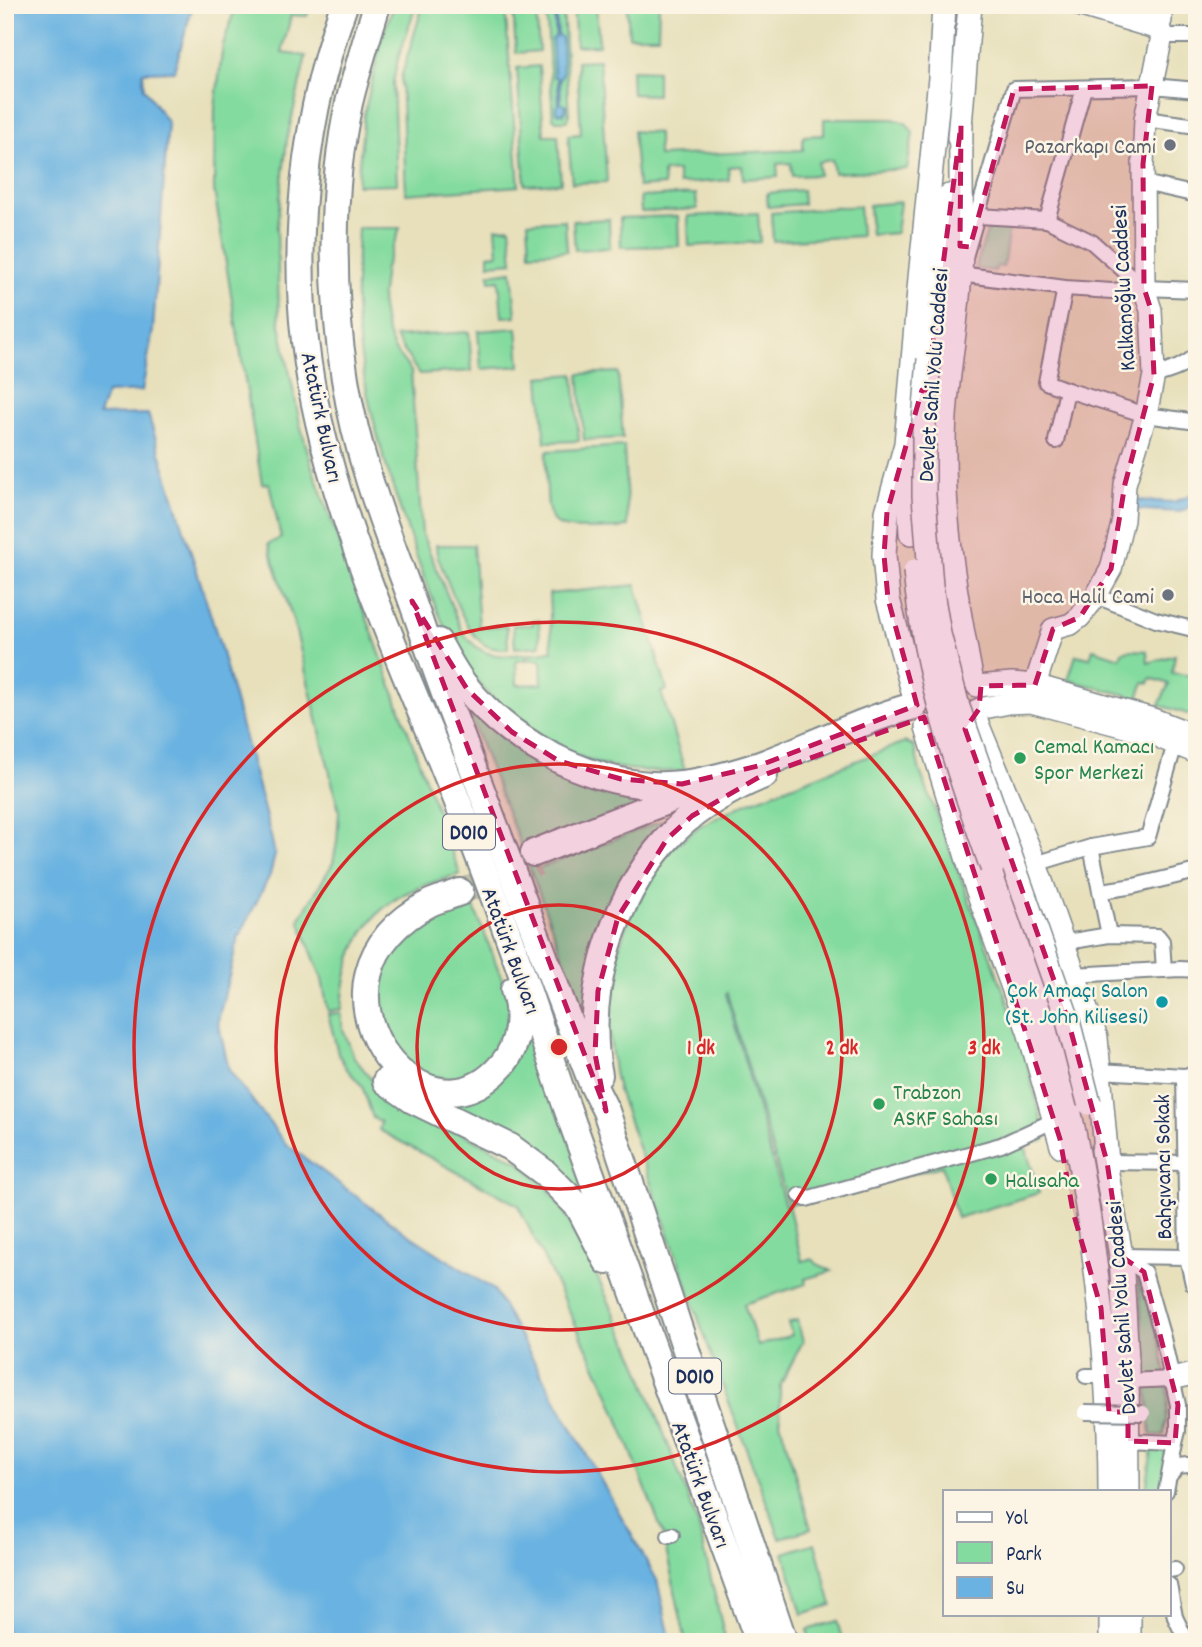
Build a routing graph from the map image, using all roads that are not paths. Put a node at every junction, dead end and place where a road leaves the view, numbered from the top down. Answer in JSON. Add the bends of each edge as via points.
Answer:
{"nodes":[{"id":1,"x":344,"y":5,"type":"edge"},
{"id":2,"x":377,"y":5,"type":"edge"},
{"id":3,"x":944,"y":5,"type":"edge"},
{"id":4,"x":970,"y":5,"type":"edge"},
{"id":5,"x":1082,"y":5,"type":"edge"},
{"id":6,"x":1117,"y":5,"type":"edge"},
{"id":7,"x":1156,"y":17,"type":"edge"},
{"id":8,"x":1197,"y":36,"type":"edge"},
{"id":9,"x":1153,"y":86,"type":"junction"},
{"id":10,"x":1084,"y":88,"type":"junction"},
{"id":11,"x":1197,"y":90,"type":"edge"},
{"id":12,"x":1145,"y":119,"type":"junction"},
{"id":13,"x":961,"y":125,"type":"junction"},
{"id":14,"x":1197,"y":126,"type":"edge"},
{"id":15,"x":1144,"y":183,"type":"junction"},
{"id":16,"x":1197,"y":195,"type":"edge"},
{"id":17,"x":978,"y":216,"type":"junction"},
{"id":18,"x":1047,"y":220,"type":"junction"},
{"id":19,"x":960,"y":274,"type":"junction"},
{"id":20,"x":1065,"y":288,"type":"junction"},
{"id":21,"x":1144,"y":288,"type":"junction"},
{"id":22,"x":1197,"y":290,"type":"edge"},
{"id":23,"x":1197,"y":355,"type":"edge"},
{"id":24,"x":1154,"y":374,"type":"junction"},
{"id":25,"x":1067,"y":390,"type":"junction"},
{"id":26,"x":1146,"y":415,"type":"junction"},
{"id":27,"x":1197,"y":422,"type":"edge"},
{"id":28,"x":1056,"y":441,"type":"dead end"},
{"id":29,"x":906,"y":444,"type":"junction"},
{"id":30,"x":1096,"y":596,"type":"junction"},
{"id":31,"x":412,"y":601,"type":"junction"},
{"id":32,"x":1197,"y":630,"type":"edge"},
{"id":33,"x":392,"y":641,"type":"junction"},
{"id":34,"x":1035,"y":685,"type":"junction"},
{"id":35,"x":976,"y":698,"type":"junction"},
{"id":36,"x":918,"y":712,"type":"junction"},
{"id":37,"x":1151,"y":726,"type":"junction"},
{"id":38,"x":1197,"y":729,"type":"edge"},
{"id":39,"x":1197,"y":736,"type":"edge"},
{"id":40,"x":1175,"y":744,"type":"junction"},
{"id":41,"x":1197,"y":746,"type":"edge"},
{"id":42,"x":1197,"y":753,"type":"edge"},
{"id":43,"x":759,"y":771,"type":"junction"},
{"id":44,"x":1091,"y":847,"type":"junction"},
{"id":45,"x":536,"y":857,"type":"tunnel mouth"},
{"id":46,"x":1035,"y":864,"type":"junction"},
{"id":47,"x":1197,"y":872,"type":"edge"},
{"id":48,"x":1102,"y":891,"type":"junction"},
{"id":49,"x":1109,"y":934,"type":"junction"},
{"id":50,"x":1061,"y":943,"type":"junction"},
{"id":51,"x":1164,"y":970,"type":"junction"},
{"id":52,"x":1197,"y":970,"type":"edge"},
{"id":53,"x":1073,"y":975,"type":"junction"},
{"id":54,"x":1100,"y":1071,"type":"junction"},
{"id":55,"x":1190,"y":1075,"type":"edge"},
{"id":56,"x":1071,"y":1110,"type":"junction"},
{"id":57,"x":606,"y":1111,"type":"junction"},
{"id":58,"x":1107,"y":1162,"type":"junction"},
{"id":59,"x":1186,"y":1163,"type":"junction"},
{"id":60,"x":800,"y":1195,"type":"dead end"},
{"id":61,"x":1190,"y":1247,"type":"edge"},
{"id":62,"x":1121,"y":1255,"type":"junction"},
{"id":63,"x":1197,"y":1283,"type":"edge"},
{"id":64,"x":1197,"y":1373,"type":"edge"},
{"id":65,"x":1107,"y":1378,"type":"junction"},
{"id":66,"x":1172,"y":1379,"type":"junction"},
{"id":67,"x":1085,"y":1412,"type":"dead end"},
{"id":68,"x":1143,"y":1413,"type":"dead end"},
{"id":69,"x":1180,"y":1435,"type":"junction"},
{"id":70,"x":1128,"y":1441,"type":"junction"},
{"id":71,"x":1197,"y":1464,"type":"edge"},
{"id":72,"x":1169,"y":1476,"type":"junction"},
{"id":73,"x":700,"y":1478,"type":"junction"},
{"id":74,"x":1110,"y":1490,"type":"edge"},
{"id":75,"x":1128,"y":1490,"type":"edge"},
{"id":76,"x":1166,"y":1490,"type":"edge"},
{"id":77,"x":1170,"y":1590,"type":"edge"},
{"id":78,"x":1111,"y":1616,"type":"edge"},
{"id":79,"x":1129,"y":1616,"type":"edge"},
{"id":80,"x":759,"y":1642,"type":"edge"},
{"id":81,"x":784,"y":1642,"type":"edge"},
{"id":82,"x":1111,"y":1642,"type":"edge"},
{"id":83,"x":1129,"y":1642,"type":"edge"},
{"id":84,"x":1187,"y":1642,"type":"edge"}],
"edges":[{"from":1,"to":33,"type":"highway","name":"Atatürk Bulvarı","number":"D010","via":[[316,100],[306,158],[301,225],[303,298],[319,423],[345,516]]},
{"from":2,"to":31,"type":"highway","name":"Atatürk Bulvarı","number":"D010","via":[[349,104],[340,162],[335,264],[338,319],[358,441]]},
{"from":3,"to":29,"type":"main road"},
{"from":4,"to":13,"type":"main road","name":"Devlet Sahil Yolu Caddesi"},
{"from":5,"to":7,"type":"main road","via":[[1152,26]]},
{"from":6,"to":7,"type":"main road"},
{"from":7,"to":8,"type":"street"},
{"from":7,"to":9,"type":"street","name":"Kalkanoğlu Caddesi"},
{"from":9,"to":10,"type":"street"},
{"from":9,"to":11,"type":"street"},
{"from":9,"to":12,"type":"street","name":"Kalkanoğlu Caddesi"},
{"from":10,"to":17,"type":"street","via":[[1014,89]]},
{"from":10,"to":18,"type":"street"},
{"from":12,"to":14,"type":"street"},
{"from":12,"to":15,"type":"street","name":"Kalkanoğlu Caddesi"},
{"from":13,"to":19,"type":"main road","name":"Devlet Sahil Yolu Caddesi"},
{"from":13,"to":56,"type":"main road","name":"Devlet Sahil Yolu Caddesi","bridge":true,"via":[[944,227],[924,421],[923,496],[931,586],[958,707],[1067,1017]]},
{"from":15,"to":16,"type":"street"},
{"from":15,"to":21,"type":"street","name":"Kalkanoğlu Caddesi"},
{"from":17,"to":18,"type":"street"},
{"from":17,"to":19,"type":"street"},
{"from":18,"to":21,"type":"street","via":[[1092,242]]},
{"from":19,"to":20,"type":"street"},
{"from":19,"to":35,"type":"main road","name":"Devlet Sahil Yolu Caddesi","via":[[945,411],[944,468],[951,560]]},
{"from":20,"to":21,"type":"street"},
{"from":20,"to":25,"type":"street","via":[[1046,382]]},
{"from":21,"to":22,"type":"street"},
{"from":21,"to":24,"type":"street","name":"Kalkanoğlu Caddesi","via":[[1151,310]]},
{"from":23,"to":24,"type":"street","via":[[1166,373]]},
{"from":24,"to":26,"type":"street","name":"Kalkanoğlu Caddesi"},
{"from":25,"to":26,"type":"street"},
{"from":25,"to":28,"type":"street"},
{"from":26,"to":27,"type":"street"},
{"from":26,"to":30,"type":"street","name":"Kalkanoğlu Caddesi","via":[[1125,484],[1123,520],[1111,569]]},
{"from":29,"to":36,"type":"main road","via":[[887,512],[884,555],[888,599]]},
{"from":29,"to":56,"type":"main road","name":"Devlet Sahil Yolu Caddesi","bridge":true,"via":[[920,624],[939,712],[1038,999]]},
{"from":30,"to":32,"type":"street","via":[[1156,620]]},
{"from":30,"to":34,"type":"street","name":"Kalkanoğlu Caddesi","via":[[1071,624],[1053,629]]},
{"from":31,"to":43,"type":"highway","via":[[467,688],[512,732],[559,761],[599,775],[657,784]]},
{"from":31,"to":57,"type":"highway","name":"Atatürk Bulvarı","number":"D010","via":[[582,1058]]},
{"from":33,"to":73,"type":"highway","name":"Atatürk Bulvarı","number":"D010","via":[[513,948]]},
{"from":33,"to":73,"type":"highway","via":[[517,999],[518,1028],[500,1067],[472,1087],[438,1090],[416,1082],[396,1069],[381,1051],[367,1014],[368,976],[374,957],[393,931],[458,887],[426,892],[401,905],[373,932],[352,988],[357,1034],[387,1083],[510,1147],[579,1207],[609,1265]]},
{"from":34,"to":35,"type":"street","via":[[1012,683]]},
{"from":34,"to":37,"type":"street"},
{"from":35,"to":36,"type":"main road","via":[[958,732],[936,732]]},
{"from":35,"to":36,"type":"main road","via":[[962,671],[952,667],[932,670],[923,677]]},
{"from":35,"to":37,"type":"street","via":[[1031,702]]},
{"from":35,"to":46,"type":"main road","name":"Devlet Sahil Yolu Caddesi"},
{"from":36,"to":43,"type":"highway"},
{"from":36,"to":56,"type":"main road","via":[[1029,1031]]},
{"from":37,"to":38,"type":"street"},
{"from":37,"to":39,"type":"street"},
{"from":37,"to":40,"type":"street"},
{"from":37,"to":41,"type":"street"},
{"from":40,"to":42,"type":"street"},
{"from":40,"to":44,"type":"street","via":[[1148,837]]},
{"from":43,"to":45,"type":"highway"},
{"from":43,"to":57,"type":"highway","via":[[692,816],[667,839],[644,869],[618,917],[598,990],[595,1054]]},
{"from":44,"to":46,"type":"street"},
{"from":44,"to":48,"type":"street"},
{"from":46,"to":50,"type":"main road","name":"Devlet Sahil Yolu Caddesi"},
{"from":47,"to":48,"type":"street"},
{"from":48,"to":49,"type":"street"},
{"from":49,"to":50,"type":"street"},
{"from":49,"to":51,"type":"street","via":[[1158,936]]},
{"from":50,"to":53,"type":"main road","name":"Devlet Sahil Yolu Caddesi"},
{"from":51,"to":52,"type":"street"},
{"from":51,"to":53,"type":"street"},
{"from":53,"to":54,"type":"main road","name":"Devlet Sahil Yolu Caddesi","via":[[1096,1038]]},
{"from":54,"to":55,"type":"street"},
{"from":54,"to":58,"type":"main road","name":"Devlet Sahil Yolu Caddesi"},
{"from":55,"to":59,"type":"street","name":"Bahçıvancı Sokak"},
{"from":56,"to":58,"type":"main road","name":"Devlet Sahil Yolu Caddesi"},
{"from":56,"to":60,"type":"street","via":[[1001,1145],[806,1199]]},
{"from":56,"to":65,"type":"main road","name":"Devlet Sahil Yolu Caddesi"},
{"from":57,"to":81,"type":"highway","name":"Atatürk Bulvarı","number":"D010"},
{"from":58,"to":59,"type":"street"},
{"from":58,"to":62,"type":"main road","name":"Devlet Sahil Yolu Caddesi"},
{"from":59,"to":61,"type":"street","name":"Bahçıvancı Sokak"},
{"from":61,"to":62,"type":"street"},
{"from":61,"to":63,"type":"street"},
{"from":62,"to":65,"type":"main road","name":"Devlet Sahil Yolu Caddesi"},
{"from":62,"to":66,"type":"street","via":[[1144,1272]]},
{"from":64,"to":66,"type":"street"},
{"from":65,"to":66,"type":"street"},
{"from":65,"to":70,"type":"main road","name":"Devlet Sahil Yolu Caddesi"},
{"from":65,"to":74,"type":"main road","name":"Devlet Sahil Yolu Caddesi"},
{"from":66,"to":69,"type":"street"},
{"from":67,"to":68,"type":"street","bridge":true},
{"from":69,"to":70,"type":"street"},
{"from":69,"to":72,"type":"street"},
{"from":70,"to":75,"type":"main road","name":"Devlet Sahil Yolu Caddesi"},
{"from":71,"to":72,"type":"street","via":[[1178,1466]]},
{"from":72,"to":76,"type":"street"},
{"from":73,"to":80,"type":"highway","name":"Atatürk Bulvarı","number":"D010"},
{"from":77,"to":84,"type":"street"},
{"from":78,"to":82,"type":"main road"},
{"from":79,"to":83,"type":"main road"}]}
